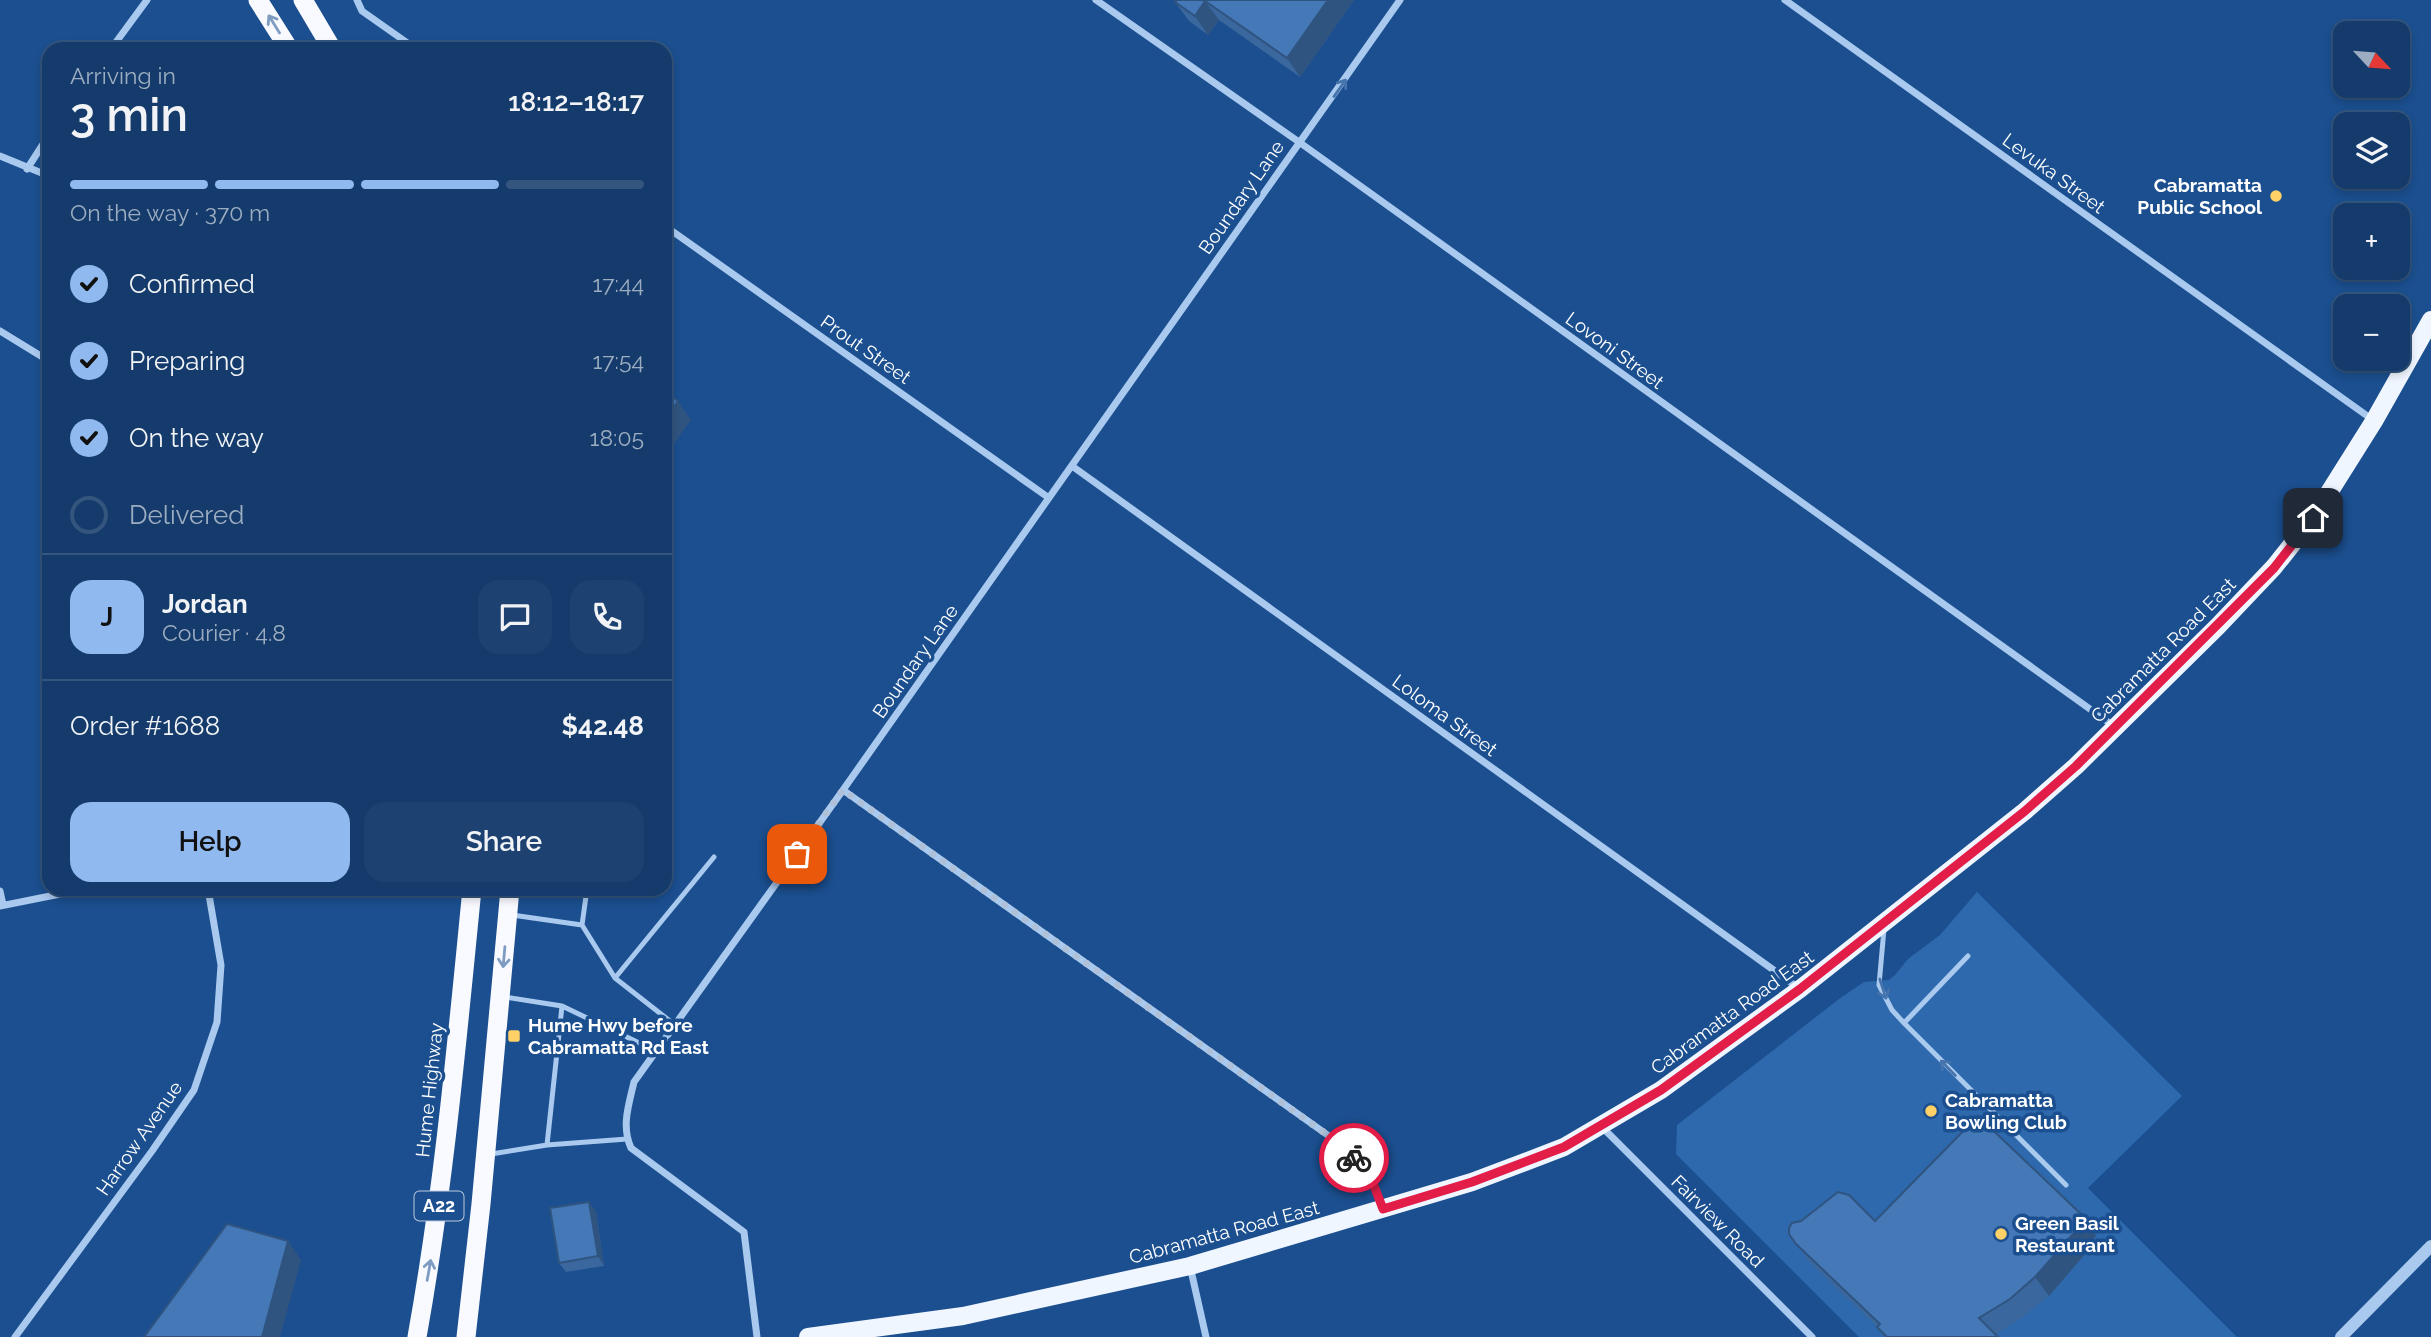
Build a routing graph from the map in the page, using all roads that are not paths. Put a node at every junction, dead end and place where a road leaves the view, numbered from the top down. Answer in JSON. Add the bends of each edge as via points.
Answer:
{"nodes":[{"id":1,"x":147,"y":0,"type":"edge"},
{"id":2,"x":258,"y":0,"type":"edge"},
{"id":3,"x":303,"y":0,"type":"edge"},
{"id":4,"x":357,"y":0,"type":"edge"},
{"id":5,"x":1096,"y":0,"type":"edge"},
{"id":6,"x":1401,"y":0,"type":"edge"},
{"id":7,"x":1785,"y":0,"type":"edge"},
{"id":8,"x":116,"y":42,"type":"edge"},
{"id":9,"x":285,"y":42,"type":"edge"},
{"id":10,"x":328,"y":42,"type":"edge"},
{"id":11,"x":406,"y":42,"type":"edge"},
{"id":12,"x":1298,"y":142,"type":"junction"},
{"id":13,"x":42,"y":146,"type":"edge"},
{"id":14,"x":0,"y":156,"type":"edge"},
{"id":15,"x":27,"y":169,"type":"junction"},
{"id":16,"x":42,"y":174,"type":"edge"},
{"id":17,"x":672,"y":231,"type":"edge"},
{"id":18,"x":2431,"y":320,"type":"edge"},
{"id":19,"x":0,"y":331,"type":"edge"},
{"id":20,"x":42,"y":357,"type":"edge"},
{"id":21,"x":2374,"y":421,"type":"junction"},
{"id":22,"x":1072,"y":466,"type":"junction"},
{"id":23,"x":1049,"y":498,"type":"junction"},
{"id":24,"x":2115,"y":727,"type":"junction"},
{"id":25,"x":843,"y":790,"type":"junction"},
{"id":26,"x":714,"y":858,"type":"dead end"},
{"id":27,"x":0,"y":891,"type":"edge"},
{"id":28,"x":49,"y":896,"type":"edge"},
{"id":29,"x":209,"y":896,"type":"edge"},
{"id":30,"x":471,"y":896,"type":"edge"},
{"id":31,"x":509,"y":896,"type":"edge"},
{"id":32,"x":586,"y":896,"type":"edge"},
{"id":33,"x":2,"y":905,"type":"edge"},
{"id":34,"x":508,"y":915,"type":"junction"},
{"id":35,"x":1885,"y":922,"type":"junction"},
{"id":36,"x":582,"y":925,"type":"junction"},
{"id":37,"x":1968,"y":956,"type":"dead end"},
{"id":38,"x":615,"y":978,"type":"junction"},
{"id":39,"x":1800,"y":989,"type":"junction"},
{"id":40,"x":500,"y":997,"type":"junction"},
{"id":41,"x":562,"y":1006,"type":"junction"},
{"id":42,"x":1904,"y":1023,"type":"junction"},
{"id":43,"x":675,"y":1024,"type":"junction"},
{"id":44,"x":656,"y":1051,"type":"junction"},
{"id":45,"x":1601,"y":1126,"type":"junction"},
{"id":46,"x":627,"y":1139,"type":"junction"},
{"id":47,"x":547,"y":1145,"type":"junction"},
{"id":48,"x":486,"y":1155,"type":"junction"},
{"id":49,"x":2066,"y":1185,"type":"dead end"},
{"id":50,"x":1383,"y":1209,"type":"junction"},
{"id":51,"x":2431,"y":1246,"type":"edge"},
{"id":52,"x":1190,"y":1266,"type":"junction"},
{"id":53,"x":15,"y":1337,"type":"edge"},
{"id":54,"x":417,"y":1337,"type":"edge"},
{"id":55,"x":466,"y":1337,"type":"edge"},
{"id":56,"x":757,"y":1337,"type":"edge"},
{"id":57,"x":808,"y":1337,"type":"edge"},
{"id":58,"x":1206,"y":1337,"type":"edge"},
{"id":59,"x":1812,"y":1337,"type":"edge"},
{"id":60,"x":2341,"y":1337,"type":"edge"}],
"edges":[{"from":1,"to":8,"type":"street"},
{"from":9,"to":2,"type":"highway","one_way":true},
{"from":3,"to":10,"type":"highway"},
{"from":4,"to":11,"type":"street","via":[[362,11]]},
{"from":5,"to":12,"type":"street","name":"Lovoni Street"},
{"from":12,"to":6,"type":"street","name":"Boundary Lane","one_way":true},
{"from":7,"to":21,"type":"street","name":"Levuka Street"},
{"from":12,"to":22,"type":"street","name":"Boundary Lane"},
{"from":12,"to":24,"type":"street","name":"Lovoni Street"},
{"from":13,"to":15,"type":"street"},
{"from":14,"to":15,"type":"street"},
{"from":15,"to":16,"type":"street"},
{"from":17,"to":23,"type":"street","name":"Prout Street"},
{"from":18,"to":21,"type":"main road","name":"Cabramatta Road East"},
{"from":19,"to":20,"type":"street"},
{"from":21,"to":24,"type":"main road","name":"Cabramatta Road East","via":[[2313,518],[2274,568]]},
{"from":22,"to":23,"type":"street","name":"Boundary Lane"},
{"from":22,"to":39,"type":"street","name":"Loloma Street"},
{"from":23,"to":25,"type":"street","name":"Boundary Lane"},
{"from":24,"to":35,"type":"main road","name":"Cabramatta Road East","via":[[2025,811]]},
{"from":25,"to":43,"type":"street","name":"Boundary Lane"},
{"from":25,"to":50,"type":"street","via":[[1343,1146],[1371,1178]]},
{"from":26,"to":38,"type":"lane"},
{"from":27,"to":33,"type":"street"},
{"from":28,"to":33,"type":"street"},
{"from":29,"to":53,"type":"street","name":"Harrow Avenue","via":[[221,965],[217,1022],[194,1090]]},
{"from":54,"to":30,"type":"highway","name":"Hume Highway","number":"A22","one_way":true,"via":[[452,1102]]},
{"from":31,"to":34,"type":"highway","number":"A22"},
{"from":32,"to":36,"type":"lane"},
{"from":34,"to":36,"type":"lane"},
{"from":34,"to":40,"type":"highway","number":"A22","one_way":true},
{"from":35,"to":39,"type":"main road","name":"Cabramatta Road East"},
{"from":35,"to":42,"type":"lane","one_way":true,"via":[[1879,985]]},
{"from":36,"to":38,"type":"lane"},
{"from":37,"to":42,"type":"lane"},
{"from":38,"to":43,"type":"lane"},
{"from":39,"to":45,"type":"main road","name":"Cabramatta Road East","via":[[1661,1090]]},
{"from":40,"to":41,"type":"lane"},
{"from":40,"to":48,"type":"highway","number":"A22"},
{"from":41,"to":44,"type":"lane"},
{"from":41,"to":47,"type":"lane"},
{"from":49,"to":42,"type":"lane","one_way":true},
{"from":43,"to":44,"type":"street","name":"Boundary Lane"},
{"from":44,"to":46,"type":"street","name":"Boundary Lane","via":[[634,1082],[625,1120]]},
{"from":45,"to":50,"type":"main road","name":"Cabramatta Road East","via":[[1525,1162]]},
{"from":45,"to":59,"type":"street","name":"Fairview Road"},
{"from":46,"to":47,"type":"lane"},
{"from":46,"to":56,"type":"street","via":[[631,1148],[744,1233]]},
{"from":47,"to":48,"type":"lane"},
{"from":48,"to":55,"type":"highway","number":"A22"},
{"from":50,"to":52,"type":"main road","name":"Cabramatta Road East"},
{"from":51,"to":60,"type":"street"},
{"from":52,"to":57,"type":"main road","name":"Cabramatta Road East","via":[[963,1316]]},
{"from":52,"to":58,"type":"street"}]}
